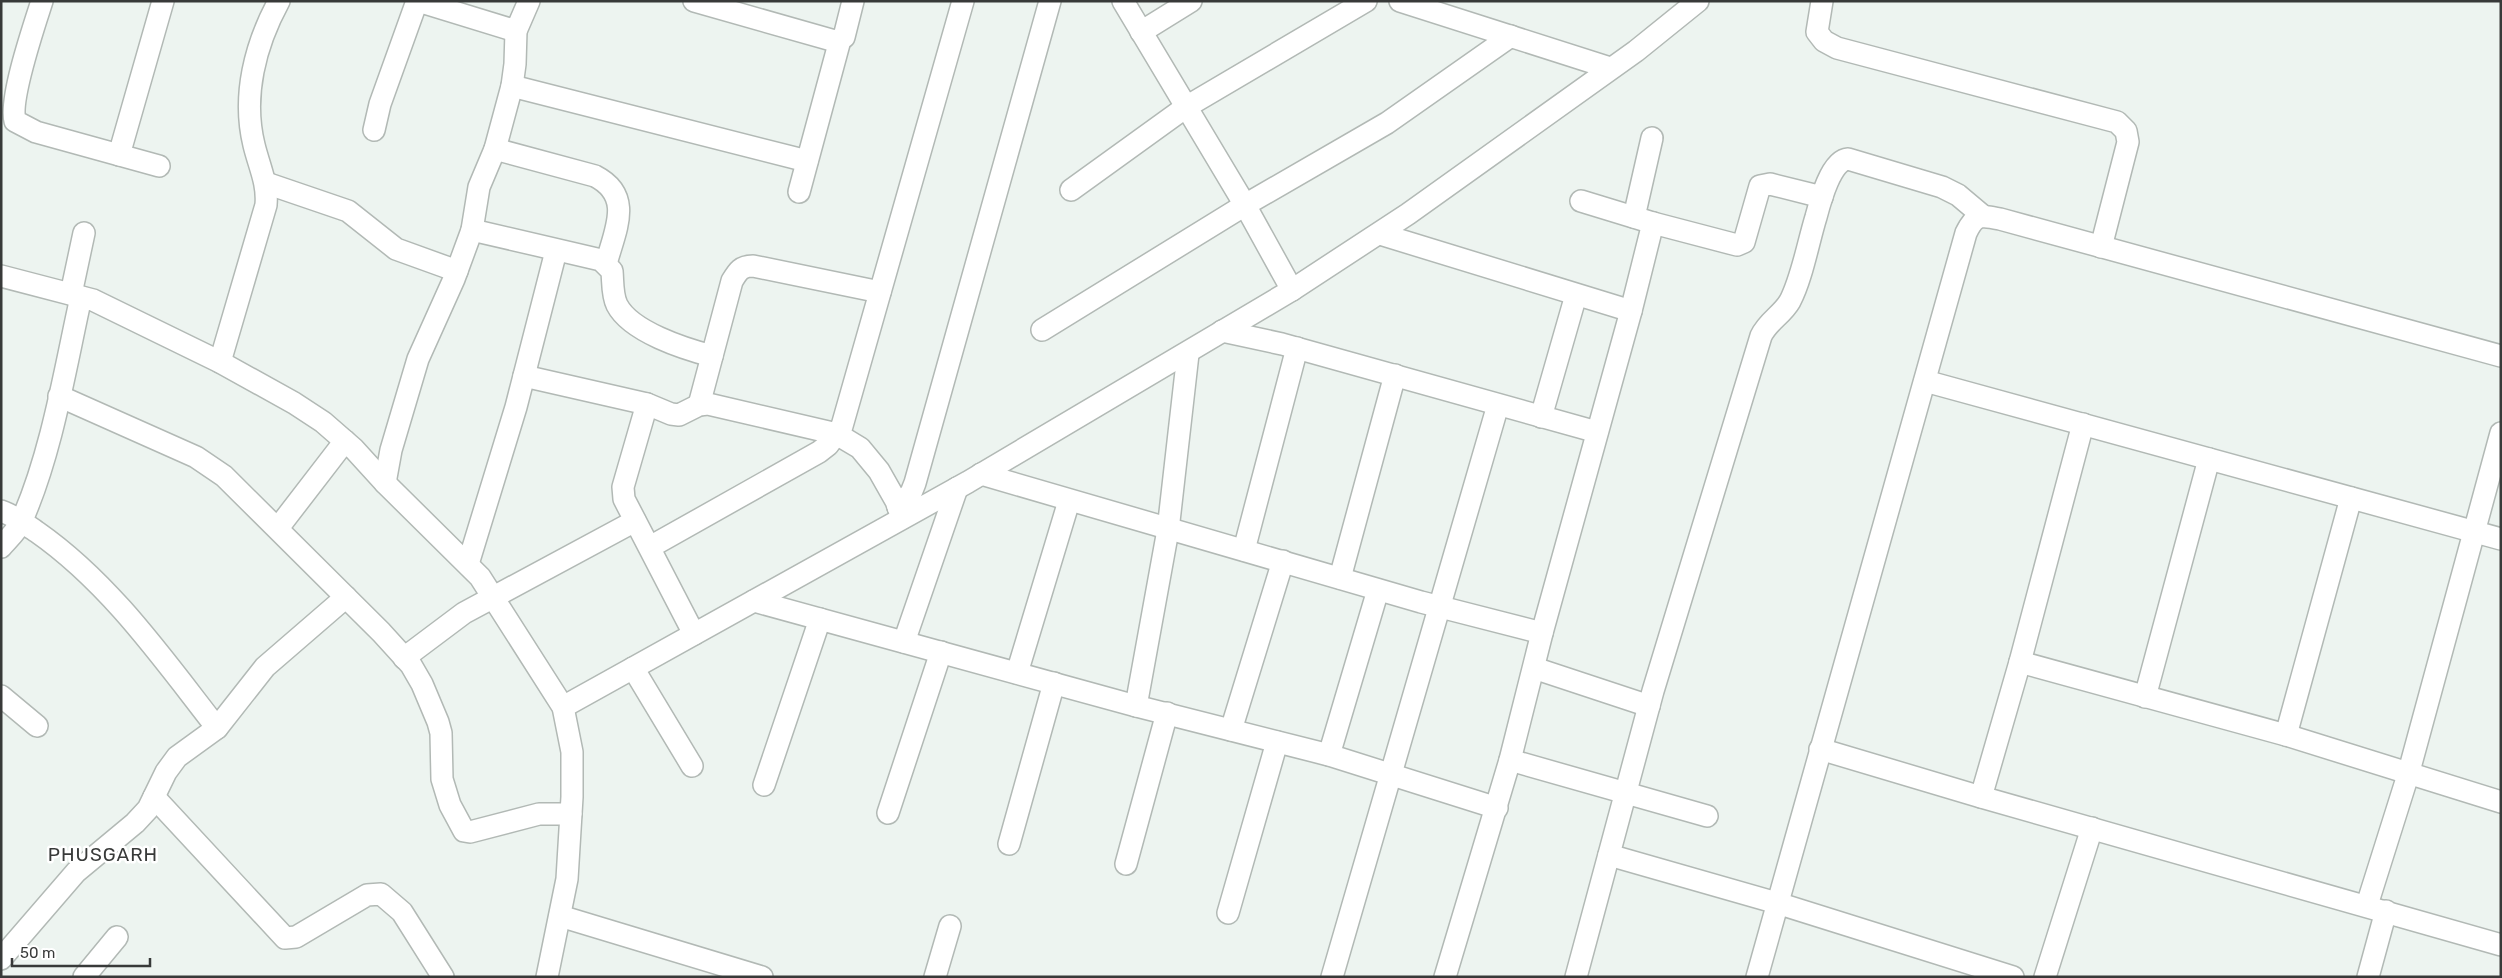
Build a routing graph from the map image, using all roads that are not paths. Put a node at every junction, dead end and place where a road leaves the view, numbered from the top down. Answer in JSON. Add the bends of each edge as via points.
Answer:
{"nodes":[{"id":1,"x":42,"y":1,"type":"edge"},
{"id":2,"x":163,"y":1,"type":"edge"},
{"id":3,"x":279,"y":1,"type":"edge"},
{"id":4,"x":418,"y":1,"type":"edge"},
{"id":5,"x":529,"y":1,"type":"edge"},
{"id":6,"x":694,"y":1,"type":"edge"},
{"id":7,"x":853,"y":1,"type":"edge"},
{"id":8,"x":963,"y":1,"type":"edge"},
{"id":9,"x":1050,"y":1,"type":"edge"},
{"id":10,"x":1123,"y":1,"type":"edge"},
{"id":11,"x":1191,"y":1,"type":"edge"},
{"id":12,"x":1366,"y":1,"type":"edge"},
{"id":13,"x":1400,"y":1,"type":"edge"},
{"id":14,"x":1822,"y":1,"type":"edge"},
{"id":15,"x":1697,"y":2,"type":"edge"},
{"id":16,"x":516,"y":31,"type":"junction"},
{"id":17,"x":1140,"y":32,"type":"junction"},
{"id":18,"x":1511,"y":36,"type":"junction"},
{"id":19,"x":840,"y":40,"type":"junction"},
{"id":20,"x":1610,"y":68,"type":"junction"},
{"id":21,"x":512,"y":86,"type":"junction"},
{"id":22,"x":1186,"y":107,"type":"junction"},
{"id":23,"x":374,"y":130,"type":"dead end"},
{"id":24,"x":1652,"y":138,"type":"dead end"},
{"id":25,"x":495,"y":149,"type":"junction"},
{"id":26,"x":119,"y":155,"type":"junction"},
{"id":27,"x":807,"y":161,"type":"junction"},
{"id":28,"x":159,"y":166,"type":"dead end"},
{"id":29,"x":266,"y":183,"type":"junction"},
{"id":30,"x":1071,"y":190,"type":"dead end"},
{"id":31,"x":799,"y":192,"type":"dead end"},
{"id":32,"x":1822,"y":197,"type":"junction"},
{"id":33,"x":1581,"y":201,"type":"dead end"},
{"id":34,"x":1245,"y":205,"type":"junction"},
{"id":35,"x":1983,"y":216,"type":"junction"},
{"id":36,"x":1644,"y":220,"type":"junction"},
{"id":37,"x":472,"y":230,"type":"junction"},
{"id":38,"x":84,"y":233,"type":"dead end"},
{"id":39,"x":1380,"y":234,"type":"junction"},
{"id":40,"x":2101,"y":247,"type":"junction"},
{"id":41,"x":556,"y":251,"type":"junction"},
{"id":42,"x":606,"y":264,"type":"junction"},
{"id":43,"x":457,"y":270,"type":"junction"},
{"id":44,"x":1,"y":276,"type":"edge"},
{"id":45,"x":1292,"y":290,"type":"junction"},
{"id":46,"x":880,"y":292,"type":"junction"},
{"id":47,"x":76,"y":295,"type":"junction"},
{"id":48,"x":1576,"y":295,"type":"junction"},
{"id":49,"x":1631,"y":311,"type":"junction"},
{"id":50,"x":1042,"y":330,"type":"dead end"},
{"id":51,"x":1222,"y":331,"type":"junction"},
{"id":52,"x":1297,"y":348,"type":"junction"},
{"id":53,"x":1188,"y":354,"type":"junction"},
{"id":54,"x":712,"y":356,"type":"junction"},
{"id":55,"x":2501,"y":356,"type":"edge"},
{"id":56,"x":220,"y":362,"type":"junction"},
{"id":57,"x":1395,"y":375,"type":"junction"},
{"id":58,"x":524,"y":376,"type":"junction"},
{"id":59,"x":1925,"y":381,"type":"junction"},
{"id":60,"x":59,"y":396,"type":"junction"},
{"id":61,"x":647,"y":404,"type":"junction"},
{"id":62,"x":699,"y":405,"type":"junction"},
{"id":63,"x":1498,"y":405,"type":"junction"},
{"id":64,"x":1542,"y":417,"type":"junction"},
{"id":65,"x":2083,"y":424,"type":"junction"},
{"id":66,"x":1597,"y":432,"type":"junction"},
{"id":67,"x":2501,"y":433,"type":"edge"},
{"id":68,"x":836,"y":434,"type":"junction"},
{"id":69,"x":345,"y":441,"type":"junction"},
{"id":70,"x":2209,"y":458,"type":"junction"},
{"id":71,"x":981,"y":474,"type":"junction"},
{"id":72,"x":385,"y":484,"type":"junction"},
{"id":73,"x":957,"y":488,"type":"junction"},
{"id":74,"x":2352,"y":498,"type":"junction"},
{"id":75,"x":1069,"y":501,"type":"junction"},
{"id":76,"x":1,"y":511,"type":"edge"},
{"id":77,"x":900,"y":512,"type":"junction"},
{"id":78,"x":635,"y":521,"type":"junction"},
{"id":79,"x":22,"y":522,"type":"junction"},
{"id":80,"x":278,"y":528,"type":"junction"},
{"id":81,"x":1168,"y":530,"type":"junction"},
{"id":82,"x":2476,"y":531,"type":"junction"},
{"id":83,"x":2501,"y":539,"type":"edge"},
{"id":84,"x":1,"y":547,"type":"edge"},
{"id":85,"x":650,"y":547,"type":"junction"},
{"id":86,"x":1244,"y":550,"type":"junction"},
{"id":87,"x":1283,"y":561,"type":"junction"},
{"id":88,"x":468,"y":564,"type":"junction"},
{"id":89,"x":1340,"y":578,"type":"junction"},
{"id":90,"x":1378,"y":590,"type":"junction"},
{"id":91,"x":346,"y":596,"type":"junction"},
{"id":92,"x":493,"y":596,"type":"junction"},
{"id":93,"x":754,"y":601,"type":"junction"},
{"id":94,"x":1441,"y":606,"type":"junction"},
{"id":95,"x":820,"y":619,"type":"junction"},
{"id":96,"x":1542,"y":633,"type":"junction"},
{"id":97,"x":694,"y":634,"type":"junction"},
{"id":98,"x":904,"y":642,"type":"junction"},
{"id":99,"x":941,"y":652,"type":"junction"},
{"id":100,"x":404,"y":658,"type":"junction"},
{"id":101,"x":2020,"y":662,"type":"junction"},
{"id":102,"x":633,"y":668,"type":"junction"},
{"id":103,"x":1534,"y":668,"type":"junction"},
{"id":104,"x":1018,"y":673,"type":"junction"},
{"id":105,"x":1054,"y":683,"type":"junction"},
{"id":106,"x":1,"y":696,"type":"edge"},
{"id":107,"x":2145,"y":697,"type":"junction"},
{"id":108,"x":563,"y":706,"type":"junction"},
{"id":109,"x":1136,"y":706,"type":"junction"},
{"id":110,"x":1649,"y":706,"type":"junction"},
{"id":111,"x":1167,"y":714,"type":"junction"},
{"id":112,"x":37,"y":726,"type":"dead end"},
{"id":113,"x":217,"y":728,"type":"junction"},
{"id":114,"x":1231,"y":730,"type":"junction"},
{"id":115,"x":2286,"y":735,"type":"junction"},
{"id":116,"x":1277,"y":742,"type":"junction"},
{"id":117,"x":1820,"y":749,"type":"junction"},
{"id":118,"x":1329,"y":755,"type":"junction"},
{"id":119,"x":1510,"y":760,"type":"junction"},
{"id":120,"x":692,"y":766,"type":"dead end"},
{"id":121,"x":1392,"y":774,"type":"junction"},
{"id":122,"x":2408,"y":775,"type":"junction"},
{"id":123,"x":764,"y":785,"type":"dead end"},
{"id":124,"x":1624,"y":794,"type":"junction"},
{"id":125,"x":1981,"y":797,"type":"junction"},
{"id":126,"x":154,"y":798,"type":"junction"},
{"id":127,"x":2501,"y":802,"type":"edge"},
{"id":128,"x":1497,"y":808,"type":"junction"},
{"id":129,"x":888,"y":813,"type":"dead end"},
{"id":130,"x":571,"y":814,"type":"junction"},
{"id":131,"x":1707,"y":816,"type":"dead end"},
{"id":132,"x":2092,"y":828,"type":"junction"},
{"id":133,"x":1010,"y":844,"type":"dead end"},
{"id":134,"x":1609,"y":856,"type":"junction"},
{"id":135,"x":1126,"y":864,"type":"dead end"},
{"id":136,"x":1777,"y":903,"type":"junction"},
{"id":137,"x":2377,"y":908,"type":"junction"},
{"id":138,"x":1228,"y":913,"type":"dead end"},
{"id":139,"x":560,"y":916,"type":"junction"},
{"id":140,"x":950,"y":926,"type":"dead end"},
{"id":141,"x":117,"y":937,"type":"dead end"},
{"id":142,"x":2501,"y":945,"type":"edge"},
{"id":143,"x":1,"y":959,"type":"edge"},
{"id":144,"x":84,"y":977,"type":"edge"},
{"id":145,"x":443,"y":977,"type":"edge"},
{"id":146,"x":547,"y":977,"type":"edge"},
{"id":147,"x":762,"y":977,"type":"edge"},
{"id":148,"x":935,"y":977,"type":"edge"},
{"id":149,"x":1332,"y":977,"type":"edge"},
{"id":150,"x":1445,"y":977,"type":"edge"},
{"id":151,"x":1576,"y":977,"type":"edge"},
{"id":152,"x":1757,"y":977,"type":"edge"},
{"id":153,"x":2013,"y":977,"type":"edge"},
{"id":154,"x":2045,"y":977,"type":"edge"},
{"id":155,"x":2368,"y":977,"type":"edge"}],
"edges":[{"from":1,"to":26,"type":"street","via":[[12,112],[15,121],[36,132]]},
{"from":2,"to":26,"type":"street"},
{"from":3,"to":29,"type":"street","via":[[264,33],[251,78],[250,126]]},
{"from":4,"to":16,"type":"street"},
{"from":4,"to":23,"type":"street","via":[[380,104]]},
{"from":5,"to":16,"type":"street"},
{"from":6,"to":19,"type":"street"},
{"from":7,"to":19,"type":"street","via":[[846,31]]},
{"from":8,"to":46,"type":"street"},
{"from":9,"to":77,"type":"street","via":[[915,483]]},
{"from":10,"to":17,"type":"street"},
{"from":11,"to":17,"type":"street"},
{"from":12,"to":22,"type":"street"},
{"from":13,"to":18,"type":"street"},
{"from":14,"to":40,"type":"street","via":[[1817,32],[1824,41],[1837,48],[2117,122],[2126,131],[2128,142]]},
{"from":15,"to":20,"type":"street"},
{"from":16,"to":21,"type":"street"},
{"from":17,"to":22,"type":"street"},
{"from":18,"to":20,"type":"street"},
{"from":18,"to":34,"type":"street","via":[[1387,123]]},
{"from":19,"to":27,"type":"street"},
{"from":20,"to":39,"type":"street"},
{"from":21,"to":25,"type":"street"},
{"from":21,"to":27,"type":"street"},
{"from":22,"to":30,"type":"street"},
{"from":22,"to":34,"type":"street"},
{"from":24,"to":36,"type":"street"},
{"from":25,"to":37,"type":"street","via":[[479,187]]},
{"from":25,"to":42,"type":"street","via":[[606,182],[619,204]]},
{"from":26,"to":28,"type":"street"},
{"from":27,"to":31,"type":"street"},
{"from":29,"to":43,"type":"street","via":[[348,211],[396,249]]},
{"from":29,"to":56,"type":"street","via":[[266,205],[259,233]]},
{"from":32,"to":35,"type":"street","via":[[1838,163],[1848,159],[1942,187],[1958,195]]},
{"from":32,"to":36,"type":"street","via":[[1770,184],[1760,186],[1746,239],[1741,244]]},
{"from":32,"to":110,"type":"street","via":[[1790,300],[1765,327],[1761,336]]},
{"from":33,"to":36,"type":"street"},
{"from":34,"to":45,"type":"street"},
{"from":34,"to":50,"type":"street"},
{"from":35,"to":40,"type":"street"},
{"from":35,"to":59,"type":"street","via":[[1972,221],[1966,233]]},
{"from":36,"to":49,"type":"street"},
{"from":37,"to":41,"type":"street"},
{"from":37,"to":43,"type":"street"},
{"from":38,"to":47,"type":"street"},
{"from":39,"to":45,"type":"street"},
{"from":39,"to":48,"type":"street"},
{"from":40,"to":55,"type":"street"},
{"from":41,"to":42,"type":"street"},
{"from":41,"to":58,"type":"street"},
{"from":42,"to":54,"type":"street","via":[[612,271],[614,297],[624,315],[678,346]]},
{"from":43,"to":72,"type":"street","via":[[418,359],[391,450]]},
{"from":44,"to":47,"type":"street"},
{"from":45,"to":51,"type":"street"},
{"from":46,"to":54,"type":"street","via":[[746,266],[738,270],[732,281]]},
{"from":46,"to":68,"type":"street","via":[[846,416]]},
{"from":47,"to":56,"type":"street"},
{"from":47,"to":60,"type":"street"},
{"from":48,"to":49,"type":"street"},
{"from":48,"to":64,"type":"street"},
{"from":49,"to":66,"type":"street"},
{"from":51,"to":52,"type":"street"},
{"from":51,"to":53,"type":"street"},
{"from":52,"to":57,"type":"street"},
{"from":52,"to":86,"type":"street"},
{"from":53,"to":71,"type":"street"},
{"from":53,"to":81,"type":"street"},
{"from":54,"to":62,"type":"street"},
{"from":56,"to":69,"type":"street","via":[[294,403]]},
{"from":57,"to":63,"type":"street"},
{"from":57,"to":89,"type":"street"},
{"from":58,"to":61,"type":"street"},
{"from":58,"to":88,"type":"street"},
{"from":59,"to":65,"type":"street"},
{"from":59,"to":117,"type":"street"},
{"from":60,"to":79,"type":"street"},
{"from":60,"to":80,"type":"street","via":[[100,412],[212,467]]},
{"from":61,"to":62,"type":"street","via":[[679,415]]},
{"from":61,"to":78,"type":"street","via":[[623,487],[624,499]]},
{"from":62,"to":68,"type":"street","via":[[708,404]]},
{"from":63,"to":64,"type":"street"},
{"from":63,"to":94,"type":"street"},
{"from":64,"to":66,"type":"street"},
{"from":65,"to":70,"type":"street"},
{"from":65,"to":101,"type":"street"},
{"from":66,"to":96,"type":"street"},
{"from":67,"to":82,"type":"street"},
{"from":68,"to":77,"type":"street","via":[[866,455],[879,471]]},
{"from":68,"to":85,"type":"street","via":[[819,452]]},
{"from":69,"to":72,"type":"street"},
{"from":69,"to":80,"type":"street"},
{"from":70,"to":74,"type":"street"},
{"from":70,"to":107,"type":"street"},
{"from":71,"to":73,"type":"street"},
{"from":71,"to":75,"type":"street"},
{"from":72,"to":88,"type":"street"},
{"from":73,"to":77,"type":"street"},
{"from":73,"to":98,"type":"street"},
{"from":74,"to":82,"type":"street"},
{"from":74,"to":115,"type":"street"},
{"from":75,"to":81,"type":"street"},
{"from":75,"to":104,"type":"street"},
{"from":76,"to":79,"type":"street"},
{"from":77,"to":93,"type":"street"},
{"from":78,"to":85,"type":"street"},
{"from":78,"to":92,"type":"street"},
{"from":79,"to":84,"type":"street"},
{"from":79,"to":113,"type":"street","via":[[59,549],[129,617]]},
{"from":80,"to":91,"type":"street"},
{"from":81,"to":86,"type":"street"},
{"from":81,"to":109,"type":"street"},
{"from":82,"to":83,"type":"street"},
{"from":82,"to":122,"type":"street"},
{"from":85,"to":97,"type":"street"},
{"from":86,"to":87,"type":"street"},
{"from":87,"to":89,"type":"street"},
{"from":87,"to":114,"type":"street"},
{"from":88,"to":92,"type":"street"},
{"from":89,"to":90,"type":"street"},
{"from":90,"to":94,"type":"street"},
{"from":90,"to":118,"type":"street"},
{"from":91,"to":100,"type":"street"},
{"from":91,"to":113,"type":"street","via":[[265,667]]},
{"from":92,"to":100,"type":"street","via":[[449,623]]},
{"from":92,"to":108,"type":"street"},
{"from":93,"to":95,"type":"street"},
{"from":93,"to":97,"type":"street"},
{"from":94,"to":96,"type":"street"},
{"from":94,"to":121,"type":"street"},
{"from":95,"to":98,"type":"street"},
{"from":95,"to":123,"type":"street"},
{"from":96,"to":103,"type":"street"},
{"from":97,"to":102,"type":"street"},
{"from":98,"to":99,"type":"street"},
{"from":99,"to":104,"type":"street"},
{"from":99,"to":129,"type":"street"},
{"from":100,"to":130,"type":"street","via":[[422,684],[438,722],[442,779],[450,805],[464,831],[476,831],[539,814]]},
{"from":101,"to":107,"type":"street"},
{"from":101,"to":125,"type":"street"},
{"from":102,"to":108,"type":"street"},
{"from":102,"to":120,"type":"street"},
{"from":103,"to":110,"type":"street"},
{"from":103,"to":119,"type":"street"},
{"from":104,"to":105,"type":"street"},
{"from":105,"to":109,"type":"street"},
{"from":105,"to":133,"type":"street"},
{"from":106,"to":112,"type":"street"},
{"from":107,"to":115,"type":"street"},
{"from":108,"to":130,"type":"street","via":[[572,752]]},
{"from":109,"to":111,"type":"street"},
{"from":110,"to":124,"type":"street"},
{"from":111,"to":114,"type":"street"},
{"from":111,"to":135,"type":"street"},
{"from":113,"to":126,"type":"street","via":[[172,762]]},
{"from":114,"to":116,"type":"street"},
{"from":115,"to":122,"type":"street"},
{"from":116,"to":118,"type":"street"},
{"from":116,"to":138,"type":"street"},
{"from":117,"to":125,"type":"street"},
{"from":117,"to":136,"type":"street"},
{"from":118,"to":121,"type":"street"},
{"from":119,"to":124,"type":"street"},
{"from":119,"to":128,"type":"street"},
{"from":121,"to":128,"type":"street"},
{"from":121,"to":149,"type":"street"},
{"from":122,"to":127,"type":"street"},
{"from":122,"to":137,"type":"street"},
{"from":124,"to":131,"type":"street"},
{"from":124,"to":134,"type":"street"},
{"from":125,"to":132,"type":"street"},
{"from":126,"to":143,"type":"street","via":[[135,822],[76,872]]},
{"from":126,"to":145,"type":"street","via":[[285,938],[296,937],[367,895],[382,894],[402,912]]},
{"from":128,"to":150,"type":"street"},
{"from":130,"to":139,"type":"street","via":[[567,880]]},
{"from":132,"to":137,"type":"street"},
{"from":132,"to":154,"type":"street"},
{"from":134,"to":136,"type":"street"},
{"from":134,"to":151,"type":"street"},
{"from":136,"to":152,"type":"street"},
{"from":136,"to":153,"type":"street"},
{"from":137,"to":142,"type":"street"},
{"from":137,"to":155,"type":"street"},
{"from":139,"to":146,"type":"street"},
{"from":139,"to":147,"type":"street"},
{"from":140,"to":148,"type":"street"},
{"from":141,"to":144,"type":"street"}]}
